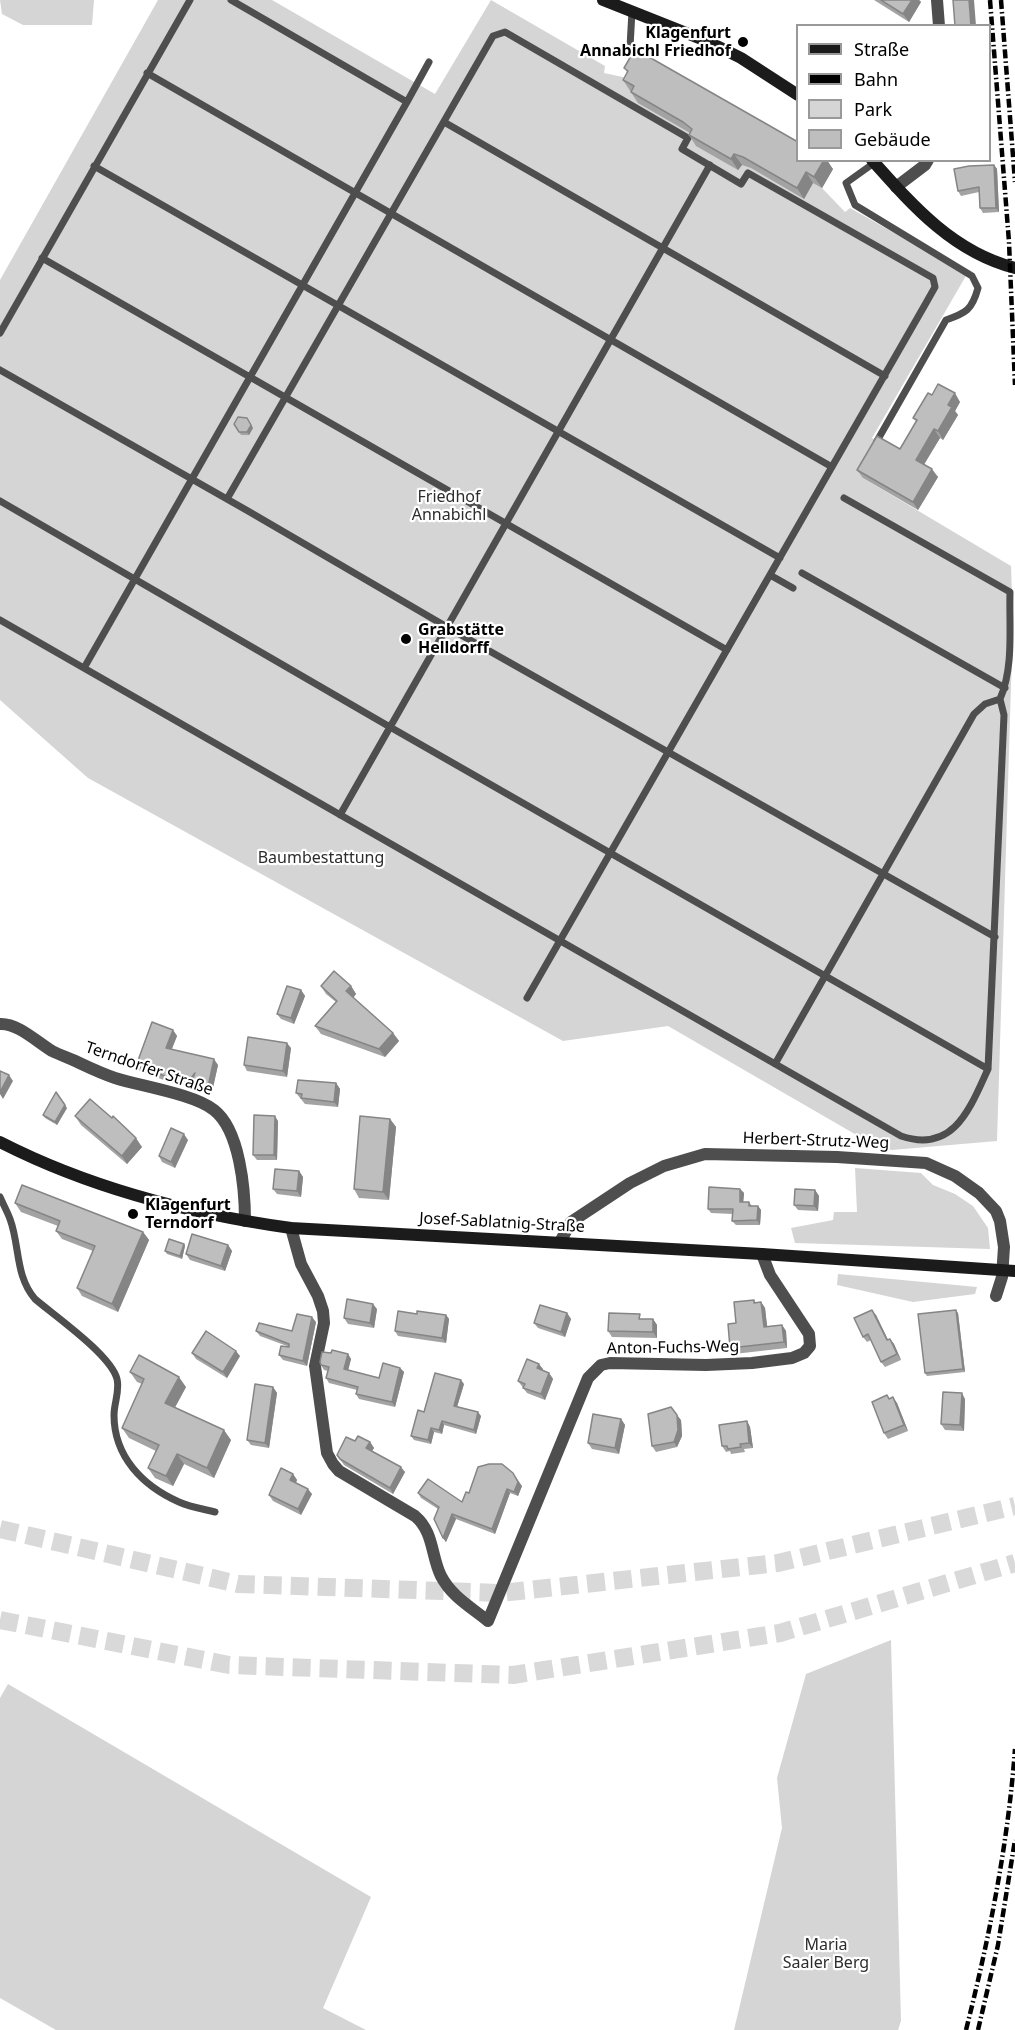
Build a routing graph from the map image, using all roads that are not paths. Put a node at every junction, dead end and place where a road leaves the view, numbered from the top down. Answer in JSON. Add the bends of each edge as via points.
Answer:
{"nodes":[{"id":1,"x":190,"y":0,"type":"edge"},
{"id":2,"x":231,"y":0,"type":"edge"},
{"id":3,"x":603,"y":0,"type":"edge"},
{"id":4,"x":937,"y":0,"type":"edge"},
{"id":5,"x":632,"y":11,"type":"junction"},
{"id":6,"x":939,"y":24,"type":"edge"},
{"id":7,"x":630,"y":47,"type":"dead end"},
{"id":8,"x":429,"y":62,"type":"dead end"},
{"id":9,"x":147,"y":73,"type":"junction"},
{"id":10,"x":796,"y":94,"type":"edge"},
{"id":11,"x":407,"y":102,"type":"junction"},
{"id":12,"x":444,"y":122,"type":"junction"},
{"id":13,"x":873,"y":162,"type":"edge"},
{"id":14,"x":927,"y":162,"type":"edge"},
{"id":15,"x":710,"y":165,"type":"junction"},
{"id":16,"x":94,"y":166,"type":"junction"},
{"id":17,"x":896,"y":187,"type":"junction"},
{"id":18,"x":355,"y":193,"type":"junction"},
{"id":19,"x":391,"y":213,"type":"junction"},
{"id":20,"x":663,"y":248,"type":"junction"},
{"id":21,"x":42,"y":258,"type":"junction"},
{"id":22,"x":1015,"y":268,"type":"edge"},
{"id":23,"x":303,"y":285,"type":"junction"},
{"id":24,"x":339,"y":306,"type":"junction"},
{"id":25,"x":0,"y":333,"type":"edge"},
{"id":26,"x":610,"y":340,"type":"junction"},
{"id":27,"x":0,"y":370,"type":"edge"},
{"id":28,"x":885,"y":376,"type":"junction"},
{"id":29,"x":251,"y":377,"type":"junction"},
{"id":30,"x":286,"y":397,"type":"junction"},
{"id":31,"x":558,"y":432,"type":"junction"},
{"id":32,"x":877,"y":441,"type":"edge"},
{"id":33,"x":832,"y":467,"type":"junction"},
{"id":34,"x":193,"y":480,"type":"junction"},
{"id":35,"x":844,"y":498,"type":"dead end"},
{"id":36,"x":227,"y":499,"type":"junction"},
{"id":37,"x":0,"y":501,"type":"edge"},
{"id":38,"x":506,"y":524,"type":"junction"},
{"id":39,"x":780,"y":558,"type":"junction"},
{"id":40,"x":802,"y":573,"type":"dead end"},
{"id":41,"x":770,"y":575,"type":"junction"},
{"id":42,"x":135,"y":579,"type":"junction"},
{"id":43,"x":793,"y":588,"type":"dead end"},
{"id":44,"x":0,"y":620,"type":"edge"},
{"id":45,"x":447,"y":627,"type":"junction"},
{"id":46,"x":727,"y":650,"type":"junction"},
{"id":47,"x":84,"y":668,"type":"junction"},
{"id":48,"x":1005,"y":688,"type":"junction"},
{"id":49,"x":1000,"y":699,"type":"junction"},
{"id":50,"x":390,"y":727,"type":"junction"},
{"id":51,"x":669,"y":753,"type":"junction"},
{"id":52,"x":340,"y":815,"type":"junction"},
{"id":53,"x":612,"y":853,"type":"junction"},
{"id":54,"x":883,"y":874,"type":"junction"},
{"id":55,"x":995,"y":937,"type":"junction"},
{"id":56,"x":561,"y":940,"type":"junction"},
{"id":57,"x":824,"y":975,"type":"junction"},
{"id":58,"x":527,"y":998,"type":"dead end"},
{"id":59,"x":0,"y":1024,"type":"edge"},
{"id":60,"x":775,"y":1064,"type":"junction"},
{"id":61,"x":988,"y":1069,"type":"junction"},
{"id":62,"x":0,"y":1142,"type":"edge"},
{"id":63,"x":0,"y":1197,"type":"edge"},
{"id":64,"x":245,"y":1221,"type":"junction"},
{"id":65,"x":291,"y":1228,"type":"junction"},
{"id":66,"x":560,"y":1242,"type":"junction"},
{"id":67,"x":762,"y":1254,"type":"junction"},
{"id":68,"x":1015,"y":1271,"type":"edge"},
{"id":69,"x":996,"y":1296,"type":"dead end"},
{"id":70,"x":214,"y":1512,"type":"dead end"}],
"edges":[{"from":1,"to":9,"type":"lane"},
{"from":2,"to":11,"type":"lane"},
{"from":3,"to":5,"type":"main road"},
{"from":4,"to":6,"type":"street"},
{"from":5,"to":7,"type":"lane"},
{"from":5,"to":10,"type":"main road","via":[[741,58]]},
{"from":8,"to":11,"type":"lane"},
{"from":9,"to":16,"type":"lane"},
{"from":9,"to":18,"type":"lane"},
{"from":11,"to":18,"type":"lane"},
{"from":12,"to":15,"type":"lane","via":[[493,36],[505,32],[688,138],[682,149]]},
{"from":12,"to":19,"type":"lane"},
{"from":12,"to":20,"type":"lane"},
{"from":13,"to":17,"type":"main road"},
{"from":13,"to":32,"type":"lane","via":[[846,183],[855,205],[972,276],[978,288],[975,301],[965,313],[946,320]]},
{"from":14,"to":17,"type":"street"},
{"from":15,"to":20,"type":"lane"},
{"from":15,"to":28,"type":"lane","via":[[741,184],[748,173],[933,278],[934,287]]},
{"from":16,"to":21,"type":"lane"},
{"from":16,"to":23,"type":"lane"},
{"from":17,"to":22,"type":"main road","via":[[915,208],[961,244]]},
{"from":18,"to":19,"type":"lane"},
{"from":18,"to":23,"type":"lane"},
{"from":19,"to":24,"type":"lane"},
{"from":19,"to":26,"type":"lane"},
{"from":20,"to":26,"type":"lane"},
{"from":20,"to":28,"type":"lane"},
{"from":21,"to":25,"type":"lane"},
{"from":21,"to":29,"type":"lane"},
{"from":23,"to":24,"type":"lane"},
{"from":23,"to":29,"type":"lane"},
{"from":24,"to":30,"type":"lane"},
{"from":24,"to":31,"type":"lane"},
{"from":26,"to":31,"type":"lane"},
{"from":26,"to":33,"type":"lane"},
{"from":27,"to":34,"type":"lane"},
{"from":28,"to":33,"type":"lane"},
{"from":29,"to":30,"type":"lane"},
{"from":29,"to":34,"type":"lane"},
{"from":30,"to":36,"type":"lane"},
{"from":30,"to":38,"type":"lane"},
{"from":31,"to":38,"type":"lane"},
{"from":31,"to":39,"type":"lane"},
{"from":33,"to":39,"type":"lane"},
{"from":34,"to":36,"type":"lane"},
{"from":34,"to":42,"type":"lane"},
{"from":35,"to":48,"type":"lane","via":[[1010,592]]},
{"from":36,"to":45,"type":"lane"},
{"from":37,"to":42,"type":"lane"},
{"from":38,"to":45,"type":"lane"},
{"from":38,"to":46,"type":"lane"},
{"from":39,"to":41,"type":"lane"},
{"from":40,"to":48,"type":"lane"},
{"from":41,"to":43,"type":"lane"},
{"from":41,"to":46,"type":"lane"},
{"from":42,"to":47,"type":"lane"},
{"from":42,"to":50,"type":"lane"},
{"from":44,"to":47,"type":"lane"},
{"from":45,"to":50,"type":"lane"},
{"from":45,"to":51,"type":"lane"},
{"from":46,"to":51,"type":"lane"},
{"from":47,"to":52,"type":"lane"},
{"from":48,"to":49,"type":"lane"},
{"from":49,"to":54,"type":"lane","via":[[985,704],[974,714]]},
{"from":49,"to":55,"type":"lane","via":[[1004,715]]},
{"from":50,"to":52,"type":"lane"},
{"from":50,"to":53,"type":"lane"},
{"from":51,"to":53,"type":"lane"},
{"from":51,"to":54,"type":"lane"},
{"from":52,"to":56,"type":"lane"},
{"from":53,"to":56,"type":"lane"},
{"from":53,"to":57,"type":"lane"},
{"from":54,"to":55,"type":"lane"},
{"from":54,"to":57,"type":"lane"},
{"from":55,"to":61,"type":"lane"},
{"from":56,"to":58,"type":"lane"},
{"from":56,"to":60,"type":"lane"},
{"from":57,"to":60,"type":"lane"},
{"from":57,"to":61,"type":"lane"},
{"from":59,"to":64,"type":"street","name":"Terndorfer Straße","via":[[113,1077],[195,1100],[214,1110],[233,1139]]},
{"from":60,"to":61,"type":"lane","via":[[914,1141],[933,1139],[957,1126]]},
{"from":62,"to":64,"type":"main road","name":"Josef-Sablatnig-Straße","via":[[96,1183]]},
{"from":63,"to":70,"type":"lane","via":[[10,1220],[27,1290],[93,1347],[117,1378],[114,1415],[118,1442],[135,1473],[180,1502]]},
{"from":64,"to":65,"type":"main road","name":"Josef-Sablatnig-Straße"},
{"from":65,"to":66,"type":"main road","name":"Josef-Sablatnig-Straße"},
{"from":65,"to":67,"type":"street","name":"Anton-Fuchs-Weg","via":[[301,1264],[323,1311],[315,1366],[327,1453],[339,1471],[424,1524],[440,1575],[458,1599],[488,1621],[588,1378],[601,1365],[705,1365],[772,1360],[792,1358],[810,1346],[809,1334],[770,1275]]},
{"from":66,"to":67,"type":"main road","name":"Josef-Sablatnig-Straße"},
{"from":66,"to":69,"type":"street","name":"Herbert-Strutz-Weg","via":[[571,1222],[630,1183],[664,1166],[705,1154],[926,1163],[955,1176],[996,1211],[1004,1247]]},
{"from":67,"to":68,"type":"main road","name":"Josef-Sablatnig-Straße"}]}
